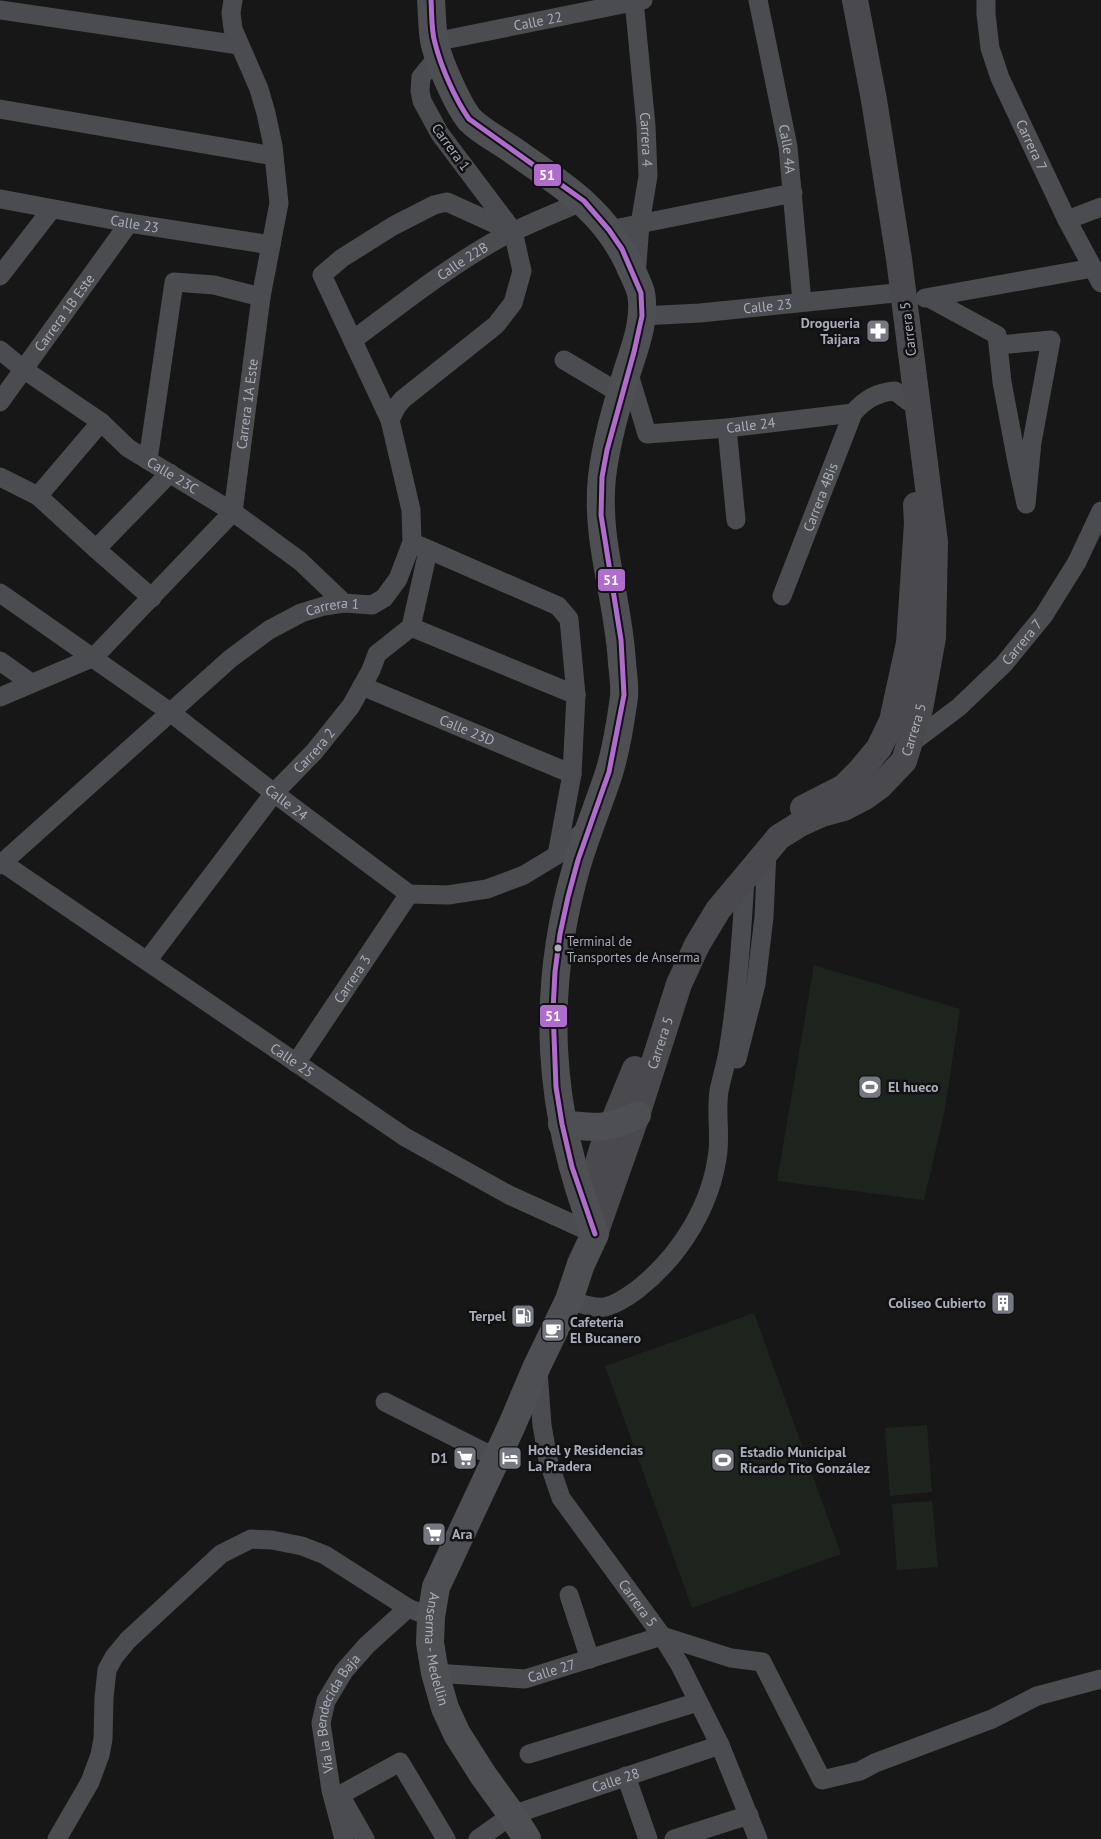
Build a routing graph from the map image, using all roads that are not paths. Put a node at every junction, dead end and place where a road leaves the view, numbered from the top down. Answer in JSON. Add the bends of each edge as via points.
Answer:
{"nodes":[{"id":1,"x":234,"y":0,"type":"edge"},
{"id":2,"x":431,"y":0,"type":"edge"},
{"id":3,"x":758,"y":0,"type":"edge"},
{"id":4,"x":846,"y":0,"type":"edge"},
{"id":5,"x":855,"y":0,"type":"edge"},
{"id":6,"x":986,"y":0,"type":"edge"},
{"id":7,"x":637,"y":1,"type":"edge"},
{"id":8,"x":562,"y":8,"type":"edge"},
{"id":9,"x":0,"y":10,"type":"edge"},
{"id":10,"x":239,"y":45,"type":"junction"},
{"id":11,"x":437,"y":51,"type":"junction"},
{"id":12,"x":0,"y":110,"type":"edge"},
{"id":13,"x":274,"y":156,"type":"junction"},
{"id":14,"x":793,"y":192,"type":"junction"},
{"id":15,"x":0,"y":199,"type":"edge"},
{"id":16,"x":584,"y":201,"type":"junction"},
{"id":17,"x":1101,"y":207,"type":"edge"},
{"id":18,"x":51,"y":210,"type":"junction"},
{"id":19,"x":1067,"y":220,"type":"junction"},
{"id":20,"x":129,"y":223,"type":"junction"},
{"id":21,"x":640,"y":224,"type":"junction"},
{"id":22,"x":609,"y":230,"type":"junction"},
{"id":23,"x":513,"y":232,"type":"junction"},
{"id":24,"x":271,"y":244,"type":"junction"},
{"id":25,"x":1097,"y":275,"type":"edge"},
{"id":26,"x":0,"y":276,"type":"edge"},
{"id":27,"x":636,"y":279,"type":"junction"},
{"id":28,"x":261,"y":296,"type":"junction"},
{"id":29,"x":909,"y":297,"type":"junction"},
{"id":30,"x":802,"y":302,"type":"junction"},
{"id":31,"x":642,"y":316,"type":"junction"},
{"id":32,"x":353,"y":340,"type":"junction"},
{"id":33,"x":999,"y":344,"type":"junction"},
{"id":34,"x":0,"y":350,"type":"edge"},
{"id":35,"x":564,"y":360,"type":"dead end"},
{"id":36,"x":23,"y":370,"type":"junction"},
{"id":37,"x":624,"y":383,"type":"junction"},
{"id":38,"x":908,"y":400,"type":"junction"},
{"id":39,"x":0,"y":402,"type":"edge"},
{"id":40,"x":858,"y":407,"type":"junction"},
{"id":41,"x":390,"y":420,"type":"junction"},
{"id":42,"x":101,"y":422,"type":"junction"},
{"id":43,"x":727,"y":428,"type":"junction"},
{"id":44,"x":148,"y":460,"type":"junction"},
{"id":45,"x":170,"y":472,"type":"junction"},
{"id":46,"x":0,"y":477,"type":"edge"},
{"id":47,"x":38,"y":496,"type":"junction"},
{"id":48,"x":1101,"y":511,"type":"edge"},
{"id":49,"x":234,"y":512,"type":"junction"},
{"id":50,"x":736,"y":520,"type":"dead end"},
{"id":51,"x":420,"y":546,"type":"junction"},
{"id":52,"x":96,"y":549,"type":"junction"},
{"id":53,"x":0,"y":592,"type":"edge"},
{"id":54,"x":782,"y":596,"type":"dead end"},
{"id":55,"x":152,"y":598,"type":"junction"},
{"id":56,"x":344,"y":603,"type":"junction"},
{"id":57,"x":411,"y":627,"type":"junction"},
{"id":58,"x":94,"y":658,"type":"junction"},
{"id":59,"x":0,"y":661,"type":"edge"},
{"id":60,"x":30,"y":683,"type":"junction"},
{"id":61,"x":362,"y":686,"type":"junction"},
{"id":62,"x":576,"y":695,"type":"junction"},
{"id":63,"x":0,"y":697,"type":"edge"},
{"id":64,"x":170,"y":712,"type":"junction"},
{"id":65,"x":910,"y":744,"type":"junction"},
{"id":66,"x":572,"y":774,"type":"junction"},
{"id":67,"x":274,"y":792,"type":"junction"},
{"id":68,"x":591,"y":824,"type":"junction"},
{"id":69,"x":767,"y":850,"type":"junction"},
{"id":70,"x":557,"y":855,"type":"junction"},
{"id":71,"x":1,"y":864,"type":"edge"},
{"id":72,"x":745,"y":877,"type":"junction"},
{"id":73,"x":409,"y":894,"type":"junction"},
{"id":74,"x":147,"y":961,"type":"junction"},
{"id":75,"x":296,"y":1062,"type":"junction"},
{"id":76,"x":717,"y":1114,"type":"junction"},
{"id":77,"x":637,"y":1115,"type":"junction"},
{"id":78,"x":562,"y":1124,"type":"junction"},
{"id":79,"x":612,"y":1126,"type":"junction"},
{"id":80,"x":584,"y":1207,"type":"junction"},
{"id":81,"x":595,"y":1234,"type":"junction"},
{"id":82,"x":569,"y":1300,"type":"junction"},
{"id":83,"x":549,"y":1340,"type":"joint"},
{"id":84,"x":538,"y":1366,"type":"junction"},
{"id":85,"x":385,"y":1402,"type":"dead end"},
{"id":86,"x":496,"y":1458,"type":"junction"},
{"id":87,"x":569,"y":1595,"type":"dead end"},
{"id":88,"x":419,"y":1612,"type":"junction"},
{"id":89,"x":662,"y":1636,"type":"junction"},
{"id":90,"x":590,"y":1659,"type":"junction"},
{"id":91,"x":762,"y":1662,"type":"junction"},
{"id":92,"x":435,"y":1673,"type":"junction"},
{"id":93,"x":1101,"y":1679,"type":"edge"},
{"id":94,"x":698,"y":1702,"type":"junction"},
{"id":95,"x":720,"y":1745,"type":"junction"},
{"id":96,"x":806,"y":1748,"type":"dead end"},
{"id":97,"x":530,"y":1754,"type":"dead end"},
{"id":98,"x":626,"y":1776,"type":"junction"},
{"id":99,"x":512,"y":1815,"type":"junction"},
{"id":100,"x":749,"y":1815,"type":"junction"},
{"id":101,"x":57,"y":1839,"type":"edge"},
{"id":102,"x":344,"y":1839,"type":"edge"},
{"id":103,"x":365,"y":1839,"type":"edge"},
{"id":104,"x":446,"y":1839,"type":"edge"},
{"id":105,"x":478,"y":1839,"type":"edge"},
{"id":106,"x":526,"y":1839,"type":"edge"},
{"id":107,"x":648,"y":1839,"type":"edge"},
{"id":108,"x":674,"y":1839,"type":"edge"},
{"id":109,"x":758,"y":1839,"type":"edge"}],
"edges":[{"from":1,"to":10,"type":"street","name":"Carrera 1A Este","via":[[231,13]]},
{"from":2,"to":11,"type":"main road"},
{"from":3,"to":14,"type":"street","name":"Calle 4A","via":[[788,147]]},
{"from":4,"to":29,"type":"street","name":"Carrera 5","via":[[871,133]]},
{"from":5,"to":29,"type":"street","name":"Carrera 5"},
{"from":6,"to":19,"type":"street","name":"Carrera 7","via":[[990,48],[1000,78]]},
{"from":7,"to":8,"type":"street","name":"Calle 22"},
{"from":7,"to":21,"type":"street","name":"Carrera 4","via":[[648,176]]},
{"from":8,"to":11,"type":"street","name":"Calle 22"},
{"from":9,"to":10,"type":"street"},
{"from":10,"to":13,"type":"street","name":"Carrera 1A Este","via":[[259,88]]},
{"from":11,"to":16,"type":"main road","via":[[469,119]]},
{"from":11,"to":23,"type":"street","name":"Carrera 1","via":[[422,77],[422,100],[440,134]]},
{"from":12,"to":13,"type":"street"},
{"from":13,"to":24,"type":"street","name":"Carrera 1A Este","via":[[279,203]]},
{"from":14,"to":21,"type":"street"},
{"from":14,"to":30,"type":"street","name":"Calle 4A"},
{"from":15,"to":18,"type":"street","name":"Calle 23"},
{"from":16,"to":22,"type":"main road"},
{"from":16,"to":23,"type":"street","name":"Calle 22B"},
{"from":17,"to":19,"type":"street"},
{"from":18,"to":20,"type":"street","name":"Calle 23"},
{"from":18,"to":26,"type":"street"},
{"from":19,"to":25,"type":"street","name":"Carrera 7"},
{"from":20,"to":24,"type":"street","name":"Calle 23"},
{"from":20,"to":36,"type":"street","name":"Carrera 1B Este"},
{"from":21,"to":22,"type":"street"},
{"from":21,"to":27,"type":"street","name":"Carrera 4"},
{"from":22,"to":27,"type":"main road"},
{"from":23,"to":32,"type":"street","name":"Calle 22B","via":[[446,272]]},
{"from":23,"to":32,"type":"street","via":[[447,202],[434,205],[393,226],[342,258],[322,275]]},
{"from":23,"to":41,"type":"street","name":"Carrera 1","via":[[522,271],[513,303],[496,325],[404,399]]},
{"from":24,"to":28,"type":"street","name":"Carrera 1A Este"},
{"from":25,"to":29,"type":"street","name":"Calle 23"},
{"from":27,"to":31,"type":"main road","via":[[641,293]]},
{"from":28,"to":44,"type":"street","via":[[214,285],[174,282]]},
{"from":28,"to":49,"type":"street","name":"Carrera 1A Este"},
{"from":29,"to":30,"type":"street","name":"Calle 23"},
{"from":29,"to":33,"type":"street","via":[[998,335]]},
{"from":29,"to":38,"type":"street","name":"Carrera 5"},
{"from":29,"to":65,"type":"street","name":"Carrera 5","via":[[935,542],[933,638]]},
{"from":30,"to":31,"type":"street","name":"Calle 23"},
{"from":31,"to":37,"type":"main road"},
{"from":32,"to":41,"type":"street"},
{"from":33,"to":33,"type":"street","via":[[1004,392],[1026,504],[1032,442],[1052,340]]},
{"from":34,"to":36,"type":"street","name":"Calle 23C"},
{"from":35,"to":37,"type":"street"},
{"from":36,"to":39,"type":"street","name":"Carrera 1B Este"},
{"from":36,"to":42,"type":"street","name":"Calle 23C"},
{"from":37,"to":43,"type":"street","name":"Calle 24","via":[[648,434]]},
{"from":37,"to":68,"type":"main road","via":[[604,468],[601,516],[621,640],[624,695],[609,772]]},
{"from":38,"to":40,"type":"street","name":"Calle 24","via":[[895,391],[882,393]]},
{"from":38,"to":79,"type":"street","name":"Carrera 5","via":[[918,523],[909,643],[892,721],[879,748],[844,787],[790,815],[769,832],[725,882],[684,946]]},
{"from":40,"to":43,"type":"street","name":"Calle 24"},
{"from":40,"to":54,"type":"street","name":"Carrera 4Bis"},
{"from":41,"to":51,"type":"street","name":"Carrera 1"},
{"from":42,"to":44,"type":"street","name":"Calle 23C","via":[[128,448]]},
{"from":42,"to":47,"type":"street"},
{"from":43,"to":50,"type":"street"},
{"from":44,"to":45,"type":"street","name":"Calle 23C"},
{"from":45,"to":49,"type":"street","name":"Calle 23C"},
{"from":45,"to":52,"type":"street"},
{"from":46,"to":47,"type":"street"},
{"from":47,"to":52,"type":"street"},
{"from":48,"to":65,"type":"street","name":"Carrera 7","via":[[1077,562],[1044,615],[1004,664],[960,706]]},
{"from":49,"to":55,"type":"street"},
{"from":49,"to":56,"type":"street","name":"Calle 23C","via":[[300,561]]},
{"from":51,"to":56,"type":"street","name":"Carrera 1","via":[[384,598],[372,605]]},
{"from":51,"to":57,"type":"street"},
{"from":51,"to":62,"type":"street","via":[[558,606],[569,619]]},
{"from":52,"to":55,"type":"street"},
{"from":53,"to":58,"type":"street","name":"Calle 24"},
{"from":55,"to":58,"type":"street"},
{"from":56,"to":64,"type":"street","name":"Carrera 1","via":[[301,613],[269,630],[230,659]]},
{"from":57,"to":61,"type":"street","name":"Carrera 2","via":[[378,654]]},
{"from":57,"to":62,"type":"street"},
{"from":58,"to":60,"type":"street"},
{"from":58,"to":64,"type":"street","name":"Calle 24"},
{"from":59,"to":60,"type":"street"},
{"from":60,"to":63,"type":"street"},
{"from":61,"to":66,"type":"street","name":"Calle 23D"},
{"from":61,"to":67,"type":"street","name":"Carrera 2","via":[[351,706],[314,752]]},
{"from":62,"to":66,"type":"street"},
{"from":64,"to":67,"type":"street","name":"Calle 24"},
{"from":64,"to":71,"type":"street","name":"Carrera 1"},
{"from":65,"to":69,"type":"street","name":"Carrera 5","via":[[904,761],[880,786],[844,808],[800,824],[778,837]]},
{"from":66,"to":70,"type":"street"},
{"from":67,"to":73,"type":"street","name":"Calle 24"},
{"from":67,"to":74,"type":"street","name":"Carrera 2"},
{"from":68,"to":70,"type":"street"},
{"from":68,"to":78,"type":"main road","via":[[568,897],[555,972],[553,1048]]},
{"from":69,"to":72,"type":"street","name":"Carrera 5"},
{"from":69,"to":76,"type":"street","via":[[764,918],[756,984],[740,1050]]},
{"from":70,"to":73,"type":"street","via":[[524,875],[487,889],[448,895]]},
{"from":71,"to":74,"type":"street","name":"Calle 25"},
{"from":72,"to":76,"type":"street","via":[[737,986]]},
{"from":72,"to":77,"type":"street","name":"Carrera 5","via":[[708,925],[679,984]]},
{"from":73,"to":75,"type":"street","name":"Carrera 3"},
{"from":74,"to":75,"type":"street","name":"Calle 25"},
{"from":75,"to":81,"type":"street","name":"Calle 25","via":[[405,1137],[509,1195]]},
{"from":76,"to":82,"type":"street","via":[[718,1150],[712,1180],[702,1208],[671,1258],[626,1298],[605,1307]]},
{"from":77,"to":79,"type":"main road"},
{"from":77,"to":81,"type":"street","name":"Carrera 5"},
{"from":78,"to":79,"type":"main road"},
{"from":78,"to":80,"type":"main road"},
{"from":79,"to":80,"type":"street","name":"Carrera 5"},
{"from":80,"to":81,"type":"main road"},
{"from":81,"to":82,"type":"main road","name":"Carrera 5"},
{"from":82,"to":83,"type":"main road","name":"Carrera 5"},
{"from":83,"to":84,"type":"main road","name":"Anserma - Medellin"},
{"from":84,"to":86,"type":"main road","name":"Anserma - Medellin"},
{"from":84,"to":89,"type":"street","name":"Carrera 5","via":[[548,1460],[561,1498]]},
{"from":85,"to":86,"type":"street"},
{"from":86,"to":88,"type":"main road","name":"Anserma - Medellin","via":[[436,1587]]},
{"from":87,"to":90,"type":"street"},
{"from":88,"to":92,"type":"main road","name":"Anserma - Medellin","via":[[430,1643]]},
{"from":88,"to":101,"type":"street","via":[[325,1555],[302,1546],[251,1539],[221,1554],[128,1640],[114,1657],[107,1670],[100,1755],[90,1782]]},
{"from":88,"to":102,"type":"street","name":"Vía la Bendecida Baja","via":[[367,1645],[344,1671],[326,1701],[321,1722],[331,1790]]},
{"from":89,"to":90,"type":"street","name":"Calle 27"},
{"from":89,"to":91,"type":"street","via":[[731,1658]]},
{"from":89,"to":94,"type":"street","name":"Carrera 5"},
{"from":90,"to":92,"type":"street","name":"Calle 27","via":[[526,1679]]},
{"from":91,"to":93,"type":"street","via":[[822,1780],[860,1772],[875,1763],[992,1719],[1037,1696]]},
{"from":91,"to":96,"type":"street"},
{"from":92,"to":99,"type":"main road","name":"Anserma - Medellin","via":[[445,1708],[458,1734]]},
{"from":94,"to":95,"type":"street","name":"Carrera 5"},
{"from":94,"to":97,"type":"street"},
{"from":95,"to":98,"type":"street","name":"Calle 28"},
{"from":95,"to":100,"type":"street","name":"Carrera 5"},
{"from":98,"to":99,"type":"street","name":"Calle 28"},
{"from":98,"to":107,"type":"street"},
{"from":99,"to":105,"type":"street","name":"Calle 28"},
{"from":99,"to":106,"type":"main road","name":"Anserma - Medellin"},
{"from":100,"to":108,"type":"street"},
{"from":100,"to":109,"type":"street","name":"Carrera 5"},
{"from":103,"to":104,"type":"street","via":[[340,1795],[400,1762]]}]}
